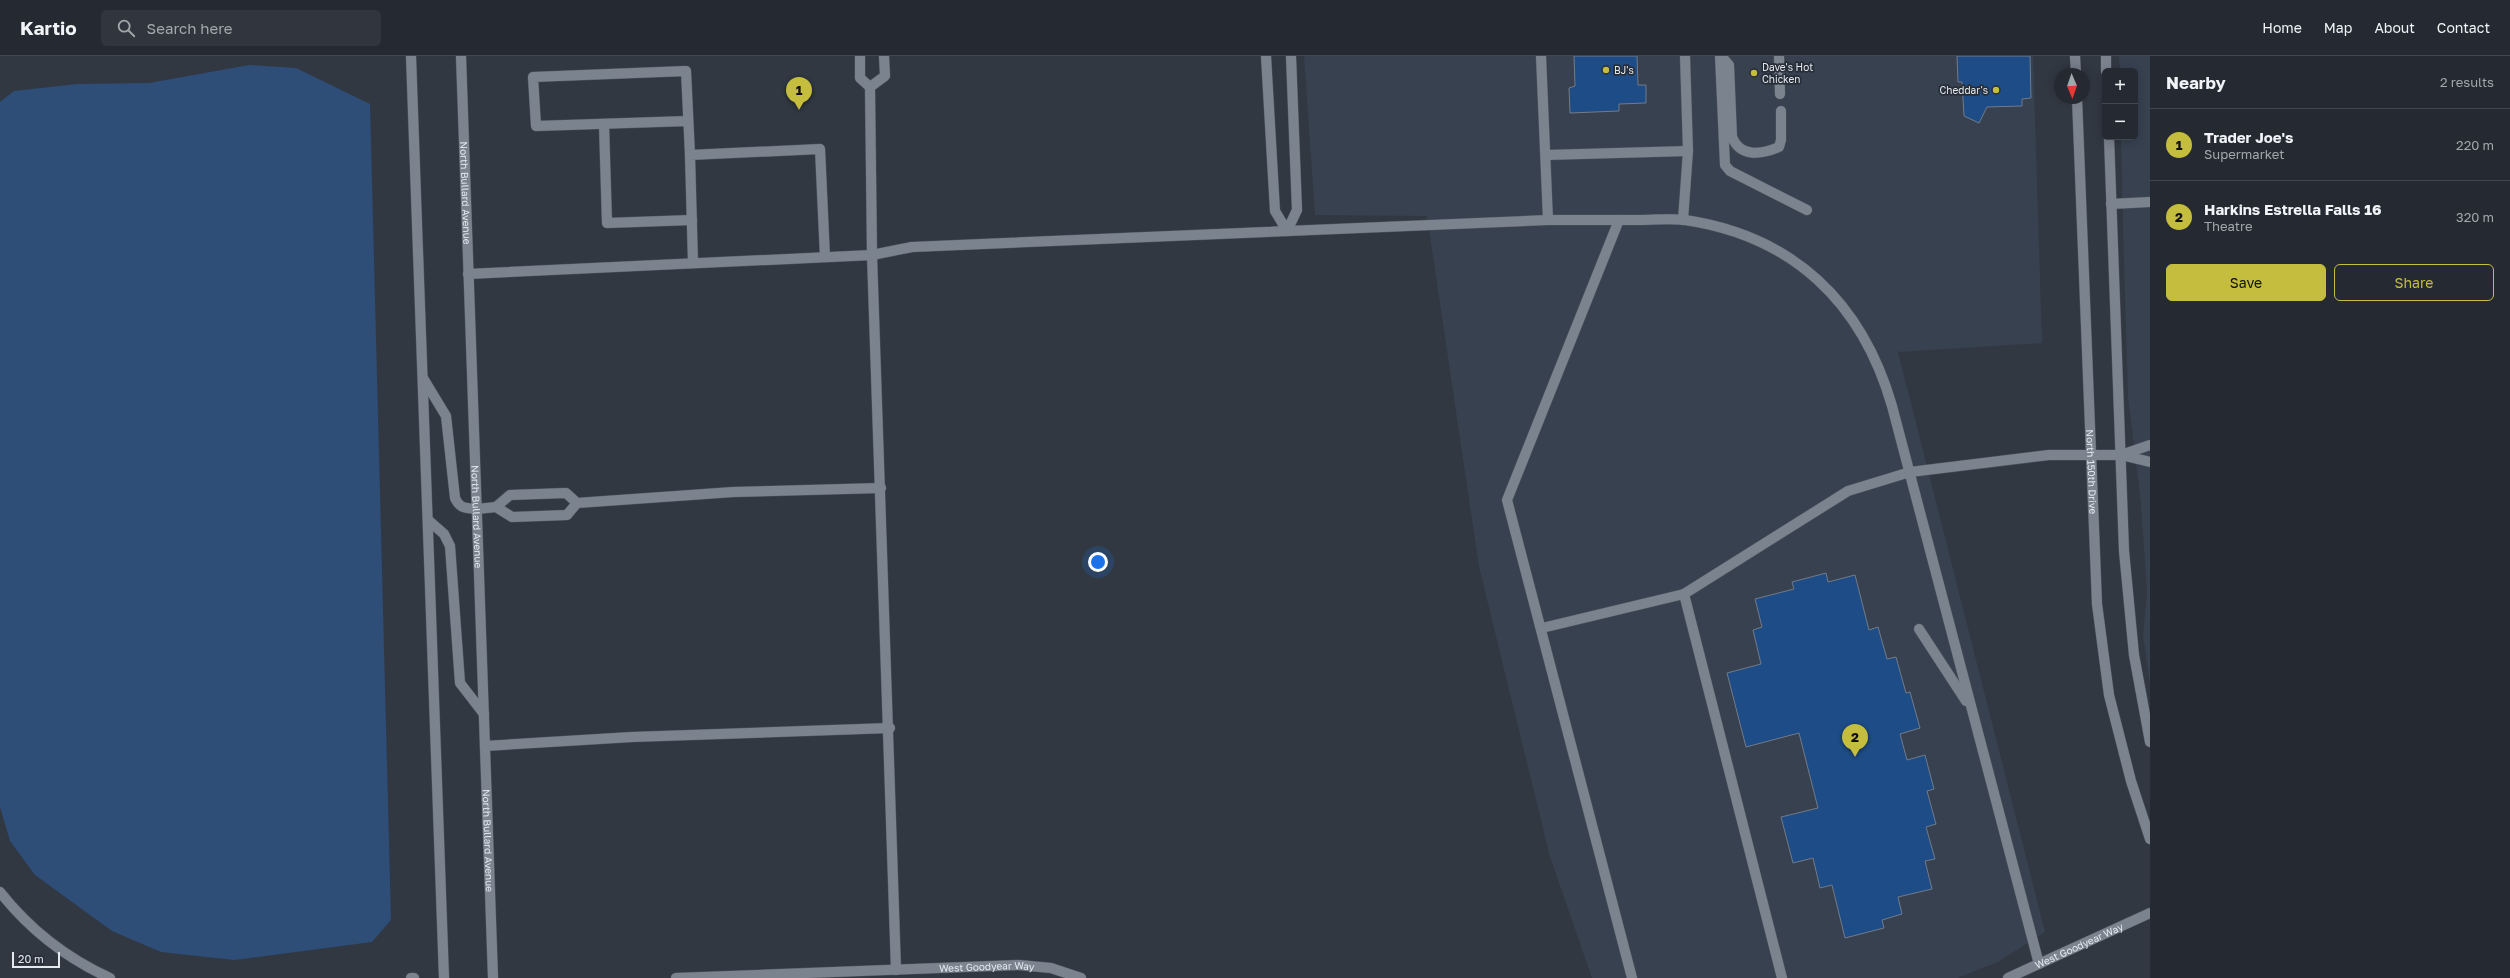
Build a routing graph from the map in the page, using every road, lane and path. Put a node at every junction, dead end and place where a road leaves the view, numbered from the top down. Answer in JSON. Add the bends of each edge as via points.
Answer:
{"nodes":[{"id":1,"x":411,"y":56,"type":"edge"},
{"id":2,"x":461,"y":56,"type":"edge"},
{"id":3,"x":860,"y":56,"type":"edge"},
{"id":4,"x":884,"y":56,"type":"edge"},
{"id":5,"x":1266,"y":56,"type":"edge"},
{"id":6,"x":1291,"y":56,"type":"edge"},
{"id":7,"x":1541,"y":56,"type":"edge"},
{"id":8,"x":1685,"y":56,"type":"edge"},
{"id":9,"x":1720,"y":56,"type":"edge"},
{"id":10,"x":1779,"y":56,"type":"edge"},
{"id":11,"x":2075,"y":56,"type":"edge"},
{"id":12,"x":2106,"y":56,"type":"edge"},
{"id":13,"x":2076,"y":68,"type":"edge"},
{"id":14,"x":2106,"y":68,"type":"edge"},
{"id":15,"x":870,"y":87,"type":"junction"},
{"id":16,"x":1780,"y":94,"type":"dead end"},
{"id":17,"x":2077,"y":104,"type":"edge"},
{"id":18,"x":1781,"y":112,"type":"dead end"},
{"id":19,"x":688,"y":121,"type":"junction"},
{"id":20,"x":604,"y":124,"type":"junction"},
{"id":21,"x":2109,"y":140,"type":"edge"},
{"id":22,"x":1688,"y":151,"type":"junction"},
{"id":23,"x":1546,"y":155,"type":"junction"},
{"id":24,"x":690,"y":156,"type":"junction"},
{"id":25,"x":2150,"y":202,"type":"edge"},
{"id":26,"x":2111,"y":204,"type":"junction"},
{"id":27,"x":1807,"y":210,"type":"dead end"},
{"id":28,"x":692,"y":220,"type":"junction"},
{"id":29,"x":1548,"y":220,"type":"junction"},
{"id":30,"x":1619,"y":220,"type":"junction"},
{"id":31,"x":1683,"y":220,"type":"junction"},
{"id":32,"x":1287,"y":231,"type":"junction"},
{"id":33,"x":872,"y":255,"type":"junction"},
{"id":34,"x":825,"y":257,"type":"junction"},
{"id":35,"x":693,"y":263,"type":"junction"},
{"id":36,"x":468,"y":274,"type":"junction"},
{"id":37,"x":423,"y":378,"type":"junction"},
{"id":38,"x":2150,"y":445,"type":"edge"},
{"id":39,"x":2091,"y":455,"type":"junction"},
{"id":40,"x":2121,"y":455,"type":"junction"},
{"id":41,"x":2150,"y":462,"type":"edge"},
{"id":42,"x":1910,"y":472,"type":"junction"},
{"id":43,"x":881,"y":488,"type":"junction"},
{"id":44,"x":577,"y":503,"type":"junction"},
{"id":45,"x":496,"y":507,"type":"junction"},
{"id":46,"x":477,"y":508,"type":"junction"},
{"id":47,"x":428,"y":520,"type":"junction"},
{"id":48,"x":1684,"y":594,"type":"junction"},
{"id":49,"x":1542,"y":628,"type":"junction"},
{"id":50,"x":1919,"y":629,"type":"dead end"},
{"id":51,"x":1971,"y":709,"type":"junction"},
{"id":52,"x":484,"y":714,"type":"junction"},
{"id":53,"x":890,"y":728,"type":"junction"},
{"id":54,"x":2150,"y":742,"type":"edge"},
{"id":55,"x":485,"y":746,"type":"junction"},
{"id":56,"x":2150,"y":840,"type":"edge"},
{"id":57,"x":0,"y":892,"type":"edge"},
{"id":58,"x":2150,"y":913,"type":"edge"},
{"id":59,"x":2039,"y":964,"type":"junction"},
{"id":60,"x":896,"y":970,"type":"junction"},
{"id":61,"x":110,"y":978,"type":"edge"},
{"id":62,"x":444,"y":978,"type":"edge"},
{"id":63,"x":493,"y":978,"type":"edge"},
{"id":64,"x":676,"y":978,"type":"edge"},
{"id":65,"x":1081,"y":978,"type":"edge"},
{"id":66,"x":1632,"y":978,"type":"edge"},
{"id":67,"x":1782,"y":978,"type":"edge"},
{"id":68,"x":2008,"y":978,"type":"edge"}],
"edges":[{"from":1,"to":37,"type":"main road"},
{"from":2,"to":36,"type":"main road","name":"North Bullard Avenue"},
{"from":3,"to":15,"type":"main road","via":[[860,78]]},
{"from":4,"to":15,"type":"main road","via":[[885,76]]},
{"from":5,"to":32,"type":"main road","via":[[1275,211]]},
{"from":6,"to":32,"type":"main road","via":[[1298,210]]},
{"from":7,"to":23,"type":"main road"},
{"from":8,"to":22,"type":"main road"},
{"from":9,"to":18,"type":"main road","via":[[1729,65],[1732,137],[1736,147],[1743,152],[1759,152],[1779,147],[1782,140]]},
{"from":9,"to":27,"type":"main road","via":[[1725,165],[1730,171]]},
{"from":10,"to":16,"type":"main road"},
{"from":11,"to":13,"type":"main road"},
{"from":12,"to":14,"type":"main road"},
{"from":15,"to":33,"type":"main road"},
{"from":17,"to":39,"type":"main road","name":"North 150th Drive"},
{"from":19,"to":20,"type":"main road"},
{"from":19,"to":20,"type":"main road","via":[[686,71],[533,77],[536,126]]},
{"from":19,"to":24,"type":"main road"},
{"from":20,"to":28,"type":"main road","via":[[607,223]]},
{"from":21,"to":26,"type":"main road"},
{"from":22,"to":23,"type":"main road"},
{"from":22,"to":31,"type":"main road"},
{"from":23,"to":29,"type":"main road"},
{"from":24,"to":28,"type":"main road"},
{"from":24,"to":34,"type":"main road","via":[[820,149]]},
{"from":25,"to":26,"type":"main road"},
{"from":26,"to":40,"type":"main road"},
{"from":28,"to":35,"type":"main road"},
{"from":29,"to":30,"type":"main road"},
{"from":29,"to":32,"type":"main road"},
{"from":30,"to":31,"type":"main road"},
{"from":30,"to":49,"type":"main road","via":[[1507,500]]},
{"from":31,"to":42,"type":"main road","via":[[1716,226],[1750,237],[1781,252],[1805,269],[1836,299],[1859,327],[1877,362]]},
{"from":32,"to":33,"type":"main road","via":[[912,247]]},
{"from":33,"to":34,"type":"main road"},
{"from":33,"to":43,"type":"main road"},
{"from":34,"to":35,"type":"main road"},
{"from":35,"to":36,"type":"main road"},
{"from":36,"to":46,"type":"main road","name":"North Bullard Avenue"},
{"from":37,"to":46,"type":"main road","via":[[446,416],[454,498],[458,505],[464,508]]},
{"from":37,"to":47,"type":"main road"},
{"from":38,"to":40,"type":"main road"},
{"from":39,"to":40,"type":"main road"},
{"from":39,"to":42,"type":"main road","via":[[2049,455]]},
{"from":39,"to":56,"type":"main road","name":"North 150th Drive","via":[[2094,575],[2104,664],[2117,729]]},
{"from":40,"to":41,"type":"main road"},
{"from":40,"to":54,"type":"main road","via":[[2124,551],[2134,655]]},
{"from":42,"to":48,"type":"main road","via":[[1848,491]]},
{"from":42,"to":51,"type":"main road"},
{"from":43,"to":44,"type":"main road","via":[[733,492]]},
{"from":43,"to":53,"type":"main road"},
{"from":44,"to":45,"type":"main road","via":[[566,493],[510,495]]},
{"from":44,"to":45,"type":"main road","via":[[567,515],[512,517]]},
{"from":45,"to":46,"type":"main road"},
{"from":46,"to":52,"type":"main road","name":"North Bullard Avenue"},
{"from":47,"to":52,"type":"main road","via":[[444,534],[450,546],[460,683]]},
{"from":47,"to":62,"type":"main road"},
{"from":48,"to":49,"type":"main road"},
{"from":48,"to":67,"type":"main road"},
{"from":49,"to":66,"type":"main road"},
{"from":50,"to":51,"type":"main road"},
{"from":51,"to":59,"type":"main road"},
{"from":52,"to":55,"type":"main road","name":"North Bullard Avenue"},
{"from":53,"to":55,"type":"main road","via":[[632,737]]},
{"from":53,"to":60,"type":"main road"},
{"from":55,"to":63,"type":"main road","name":"North Bullard Avenue"},
{"from":57,"to":61,"type":"main road","via":[[29,925],[63,952]]},
{"from":58,"to":59,"type":"main road","name":"West Goodyear Way"},
{"from":59,"to":68,"type":"main road","name":"West Goodyear Way"},
{"from":60,"to":64,"type":"main road","name":"West Goodyear Way"},
{"from":60,"to":65,"type":"main road","name":"West Goodyear Way","via":[[1019,965],[1051,968]]}]}
